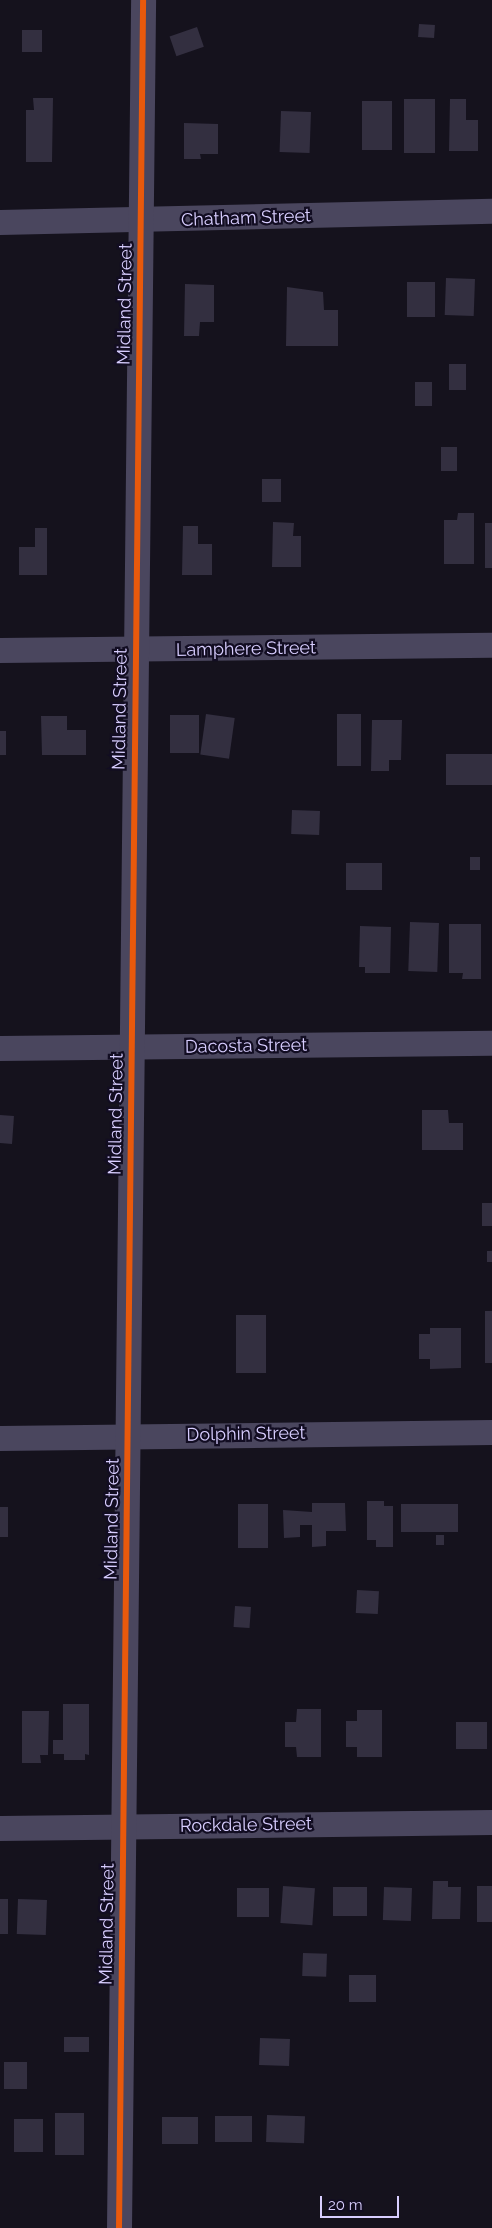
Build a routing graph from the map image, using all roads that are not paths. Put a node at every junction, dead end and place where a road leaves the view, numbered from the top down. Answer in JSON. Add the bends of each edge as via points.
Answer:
{"nodes":[{"id":1,"x":144,"y":0,"type":"edge"},
{"id":2,"x":492,"y":211,"type":"edge"},
{"id":3,"x":141,"y":221,"type":"junction"},
{"id":4,"x":0,"y":222,"type":"edge"},
{"id":5,"x":492,"y":645,"type":"edge"},
{"id":6,"x":0,"y":650,"type":"edge"},
{"id":7,"x":136,"y":651,"type":"junction"},
{"id":8,"x":492,"y":1043,"type":"edge"},
{"id":9,"x":132,"y":1047,"type":"junction"},
{"id":10,"x":0,"y":1048,"type":"edge"},
{"id":11,"x":492,"y":1432,"type":"edge"},
{"id":12,"x":127,"y":1437,"type":"junction"},
{"id":13,"x":0,"y":1438,"type":"edge"},
{"id":14,"x":492,"y":1822,"type":"edge"},
{"id":15,"x":122,"y":1827,"type":"junction"},
{"id":16,"x":0,"y":1828,"type":"edge"},
{"id":17,"x":119,"y":2228,"type":"edge"}],
"edges":[{"from":1,"to":3,"type":"street","name":"Midland Street"},
{"from":2,"to":3,"type":"street","name":"Chatham Street"},
{"from":3,"to":4,"type":"street","name":"Chatham Street"},
{"from":3,"to":7,"type":"street","name":"Midland Street"},
{"from":5,"to":7,"type":"street","name":"Lamphere Street"},
{"from":6,"to":7,"type":"street","name":"Lamphere Street"},
{"from":7,"to":9,"type":"street","name":"Midland Street"},
{"from":8,"to":9,"type":"street","name":"Dacosta Street"},
{"from":9,"to":10,"type":"street","name":"Dacosta Street"},
{"from":9,"to":12,"type":"street","name":"Midland Street"},
{"from":11,"to":12,"type":"street","name":"Dolphin Street"},
{"from":12,"to":13,"type":"street","name":"Dolphin Street"},
{"from":12,"to":15,"type":"street","name":"Midland Street"},
{"from":14,"to":15,"type":"street","name":"Rockdale Street"},
{"from":15,"to":16,"type":"street","name":"Rockdale Street"},
{"from":15,"to":17,"type":"street","name":"Midland Street"}]}
